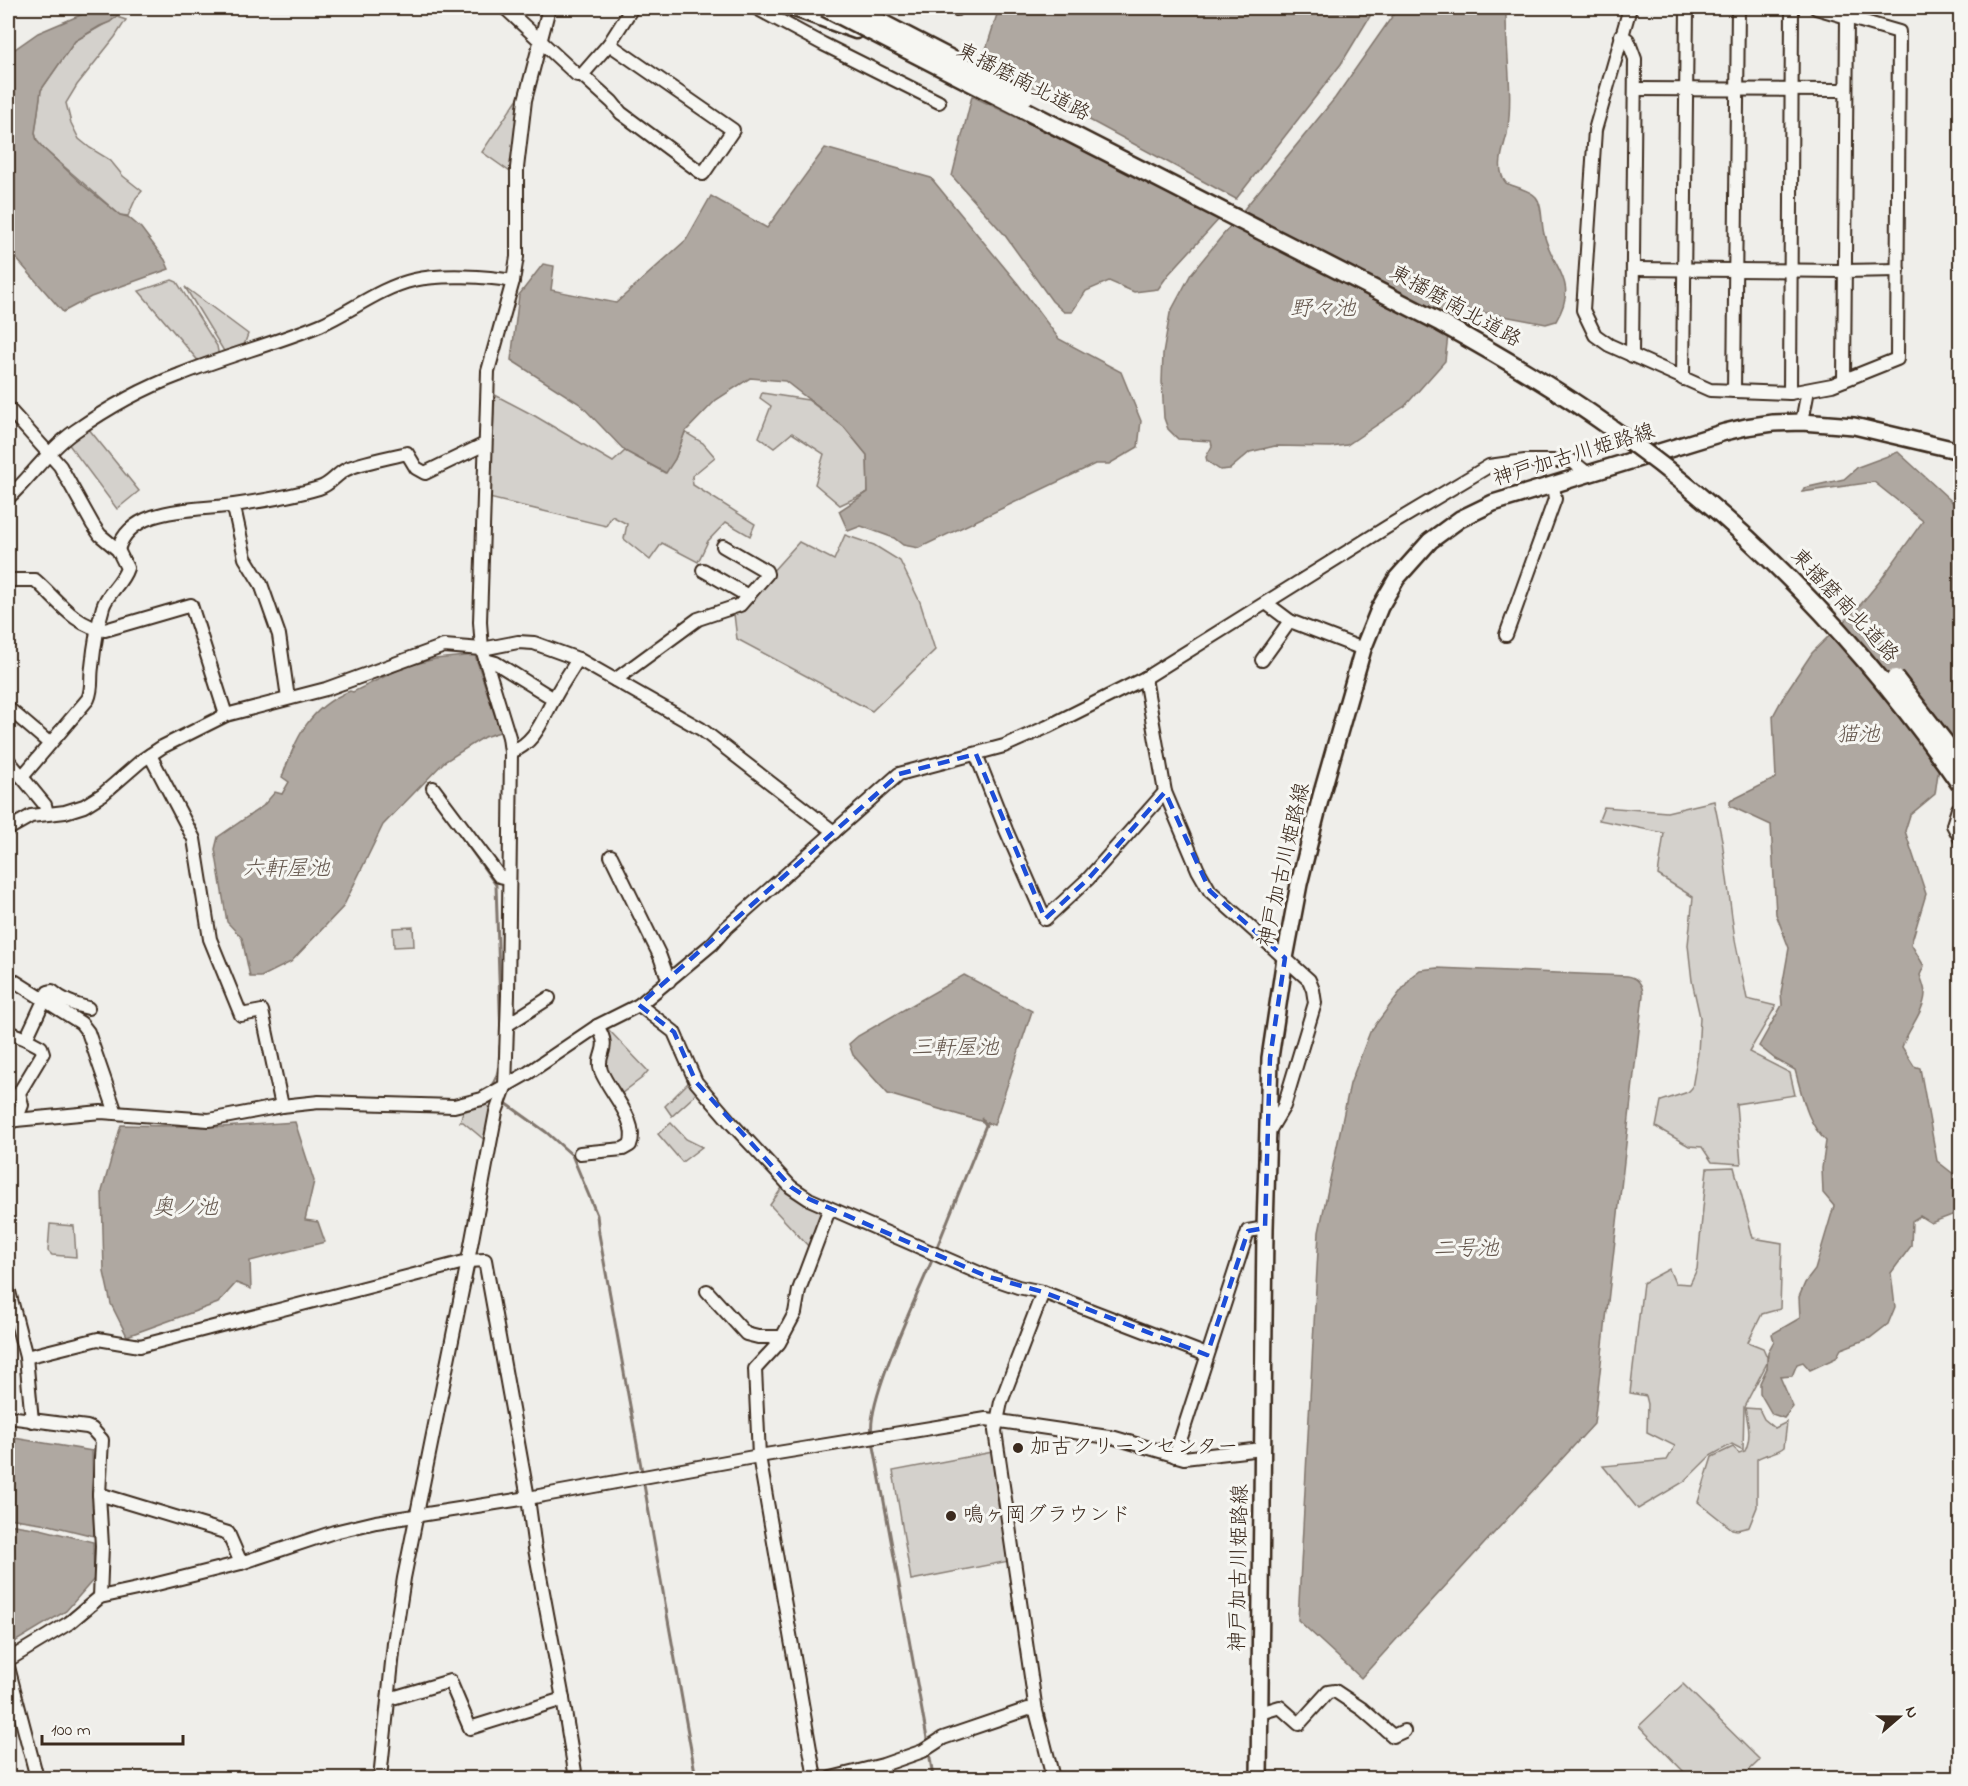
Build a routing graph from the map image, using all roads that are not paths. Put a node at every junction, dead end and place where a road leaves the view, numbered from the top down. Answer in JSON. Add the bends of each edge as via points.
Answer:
{"nodes":[{"id":1,"x":505,"y":8,"type":"edge"},
{"id":2,"x":549,"y":8,"type":"edge"},
{"id":3,"x":632,"y":8,"type":"edge"},
{"id":4,"x":756,"y":8,"type":"edge"},
{"id":5,"x":825,"y":8,"type":"edge"},
{"id":6,"x":853,"y":8,"type":"edge"},
{"id":7,"x":864,"y":8,"type":"edge"},
{"id":8,"x":1630,"y":8,"type":"edge"},
{"id":9,"x":1687,"y":8,"type":"edge"},
{"id":10,"x":1738,"y":8,"type":"edge"},
{"id":11,"x":1792,"y":8,"type":"edge"},
{"id":12,"x":1816,"y":8,"type":"edge"},
{"id":13,"x":798,"y":9,"type":"edge"},
{"id":14,"x":1847,"y":17,"type":"junction"},
{"id":15,"x":1621,"y":35,"type":"junction"},
{"id":16,"x":539,"y":41,"type":"junction"},
{"id":17,"x":905,"y":41,"type":"junction"},
{"id":18,"x":609,"y":44,"type":"junction"},
{"id":19,"x":582,"y":75,"type":"junction"},
{"id":20,"x":1635,"y":89,"type":"junction"},
{"id":21,"x":1686,"y":90,"type":"junction"},
{"id":22,"x":1737,"y":90,"type":"junction"},
{"id":23,"x":1792,"y":90,"type":"junction"},
{"id":24,"x":1846,"y":90,"type":"junction"},
{"id":25,"x":939,"y":102,"type":"dead end"},
{"id":26,"x":1633,"y":268,"type":"junction"},
{"id":27,"x":1685,"y":270,"type":"junction"},
{"id":28,"x":1736,"y":270,"type":"junction"},
{"id":29,"x":1898,"y":270,"type":"junction"},
{"id":30,"x":1791,"y":271,"type":"junction"},
{"id":31,"x":1844,"y":271,"type":"junction"},
{"id":32,"x":513,"y":281,"type":"junction"},
{"id":33,"x":1632,"y":356,"type":"junction"},
{"id":34,"x":1683,"y":379,"type":"junction"},
{"id":35,"x":1844,"y":380,"type":"junction"},
{"id":36,"x":1808,"y":390,"type":"junction"},
{"id":37,"x":1734,"y":391,"type":"junction"},
{"id":38,"x":1790,"y":393,"type":"junction"},
{"id":39,"x":8,"y":408,"type":"edge"},
{"id":40,"x":1803,"y":422,"type":"junction"},
{"id":41,"x":485,"y":444,"type":"junction"},
{"id":42,"x":1960,"y":451,"type":"edge"},
{"id":43,"x":49,"y":456,"type":"junction"},
{"id":44,"x":1588,"y":474,"type":"junction"},
{"id":45,"x":1553,"y":485,"type":"junction"},
{"id":46,"x":8,"y":498,"type":"edge"},
{"id":47,"x":230,"y":506,"type":"junction"},
{"id":48,"x":723,"y":546,"type":"dead end"},
{"id":49,"x":118,"y":550,"type":"junction"},
{"id":50,"x":703,"y":570,"type":"dead end"},
{"id":51,"x":8,"y":580,"type":"edge"},
{"id":52,"x":748,"y":596,"type":"junction"},
{"id":53,"x":1266,"y":603,"type":"junction"},
{"id":54,"x":1290,"y":621,"type":"junction"},
{"id":55,"x":98,"y":629,"type":"junction"},
{"id":56,"x":1506,"y":635,"type":"dead end"},
{"id":57,"x":1363,"y":649,"type":"junction"},
{"id":58,"x":484,"y":655,"type":"junction"},
{"id":59,"x":578,"y":659,"type":"junction"},
{"id":60,"x":1262,"y":660,"type":"dead end"},
{"id":61,"x":1145,"y":678,"type":"junction"},
{"id":62,"x":615,"y":680,"type":"junction"},
{"id":63,"x":288,"y":698,"type":"junction"},
{"id":64,"x":554,"y":699,"type":"junction"},
{"id":65,"x":8,"y":708,"type":"edge"},
{"id":66,"x":226,"y":715,"type":"junction"},
{"id":67,"x":49,"y":743,"type":"junction"},
{"id":68,"x":511,"y":752,"type":"junction"},
{"id":69,"x":976,"y":754,"type":"junction"},
{"id":70,"x":150,"y":755,"type":"junction"},
{"id":71,"x":8,"y":760,"type":"edge"},
{"id":72,"x":1960,"y":762,"type":"edge"},
{"id":73,"x":22,"y":777,"type":"junction"},
{"id":74,"x":1960,"y":784,"type":"edge"},
{"id":75,"x":433,"y":788,"type":"dead end"},
{"id":76,"x":1164,"y":792,"type":"junction"},
{"id":77,"x":1960,"y":808,"type":"edge"},
{"id":78,"x":46,"y":814,"type":"junction"},
{"id":79,"x":8,"y":829,"type":"edge"},
{"id":80,"x":834,"y":832,"type":"junction"},
{"id":81,"x":1960,"y":838,"type":"edge"},
{"id":82,"x":611,"y":856,"type":"dead end"},
{"id":83,"x":508,"y":878,"type":"junction"},
{"id":84,"x":1285,"y":958,"type":"junction"},
{"id":85,"x":8,"y":977,"type":"edge"},
{"id":86,"x":669,"y":981,"type":"junction"},
{"id":87,"x":549,"y":998,"type":"dead end"},
{"id":88,"x":44,"y":999,"type":"junction"},
{"id":89,"x":639,"y":1005,"type":"junction"},
{"id":90,"x":88,"y":1008,"type":"dead end"},
{"id":91,"x":507,"y":1025,"type":"junction"},
{"id":92,"x":597,"y":1026,"type":"junction"},
{"id":93,"x":8,"y":1032,"type":"edge"},
{"id":94,"x":26,"y":1039,"type":"junction"},
{"id":95,"x":505,"y":1087,"type":"junction"},
{"id":96,"x":282,"y":1106,"type":"junction"},
{"id":97,"x":116,"y":1113,"type":"junction"},
{"id":98,"x":12,"y":1122,"type":"edge"},
{"id":99,"x":1268,"y":1133,"type":"junction"},
{"id":100,"x":580,"y":1153,"type":"dead end"},
{"id":101,"x":829,"y":1210,"type":"junction"},
{"id":102,"x":1265,"y":1228,"type":"junction"},
{"id":103,"x":468,"y":1261,"type":"junction"},
{"id":104,"x":8,"y":1288,"type":"edge"},
{"id":105,"x":707,"y":1291,"type":"dead end"},
{"id":106,"x":1043,"y":1292,"type":"junction"},
{"id":107,"x":782,"y":1337,"type":"junction"},
{"id":108,"x":1207,"y":1355,"type":"junction"},
{"id":109,"x":26,"y":1357,"type":"junction"},
{"id":110,"x":8,"y":1417,"type":"edge"},
{"id":111,"x":997,"y":1420,"type":"junction"},
{"id":112,"x":32,"y":1421,"type":"junction"},
{"id":113,"x":1262,"y":1449,"type":"junction"},
{"id":114,"x":759,"y":1456,"type":"junction"},
{"id":115,"x":1175,"y":1456,"type":"junction"},
{"id":116,"x":99,"y":1494,"type":"junction"},
{"id":117,"x":528,"y":1498,"type":"junction"},
{"id":118,"x":417,"y":1516,"type":"junction"},
{"id":119,"x":241,"y":1563,"type":"junction"},
{"id":120,"x":100,"y":1597,"type":"junction"},
{"id":121,"x":8,"y":1660,"type":"edge"},
{"id":122,"x":8,"y":1667,"type":"edge"},
{"id":123,"x":389,"y":1699,"type":"junction"},
{"id":124,"x":563,"y":1699,"type":"junction"},
{"id":125,"x":1036,"y":1711,"type":"junction"},
{"id":126,"x":1260,"y":1713,"type":"junction"},
{"id":127,"x":1404,"y":1731,"type":"dead end"},
{"id":128,"x":37,"y":1779,"type":"edge"},
{"id":129,"x":380,"y":1779,"type":"edge"},
{"id":130,"x":576,"y":1779,"type":"edge"},
{"id":131,"x":815,"y":1779,"type":"edge"},
{"id":132,"x":831,"y":1779,"type":"edge"},
{"id":133,"x":1053,"y":1779,"type":"edge"},
{"id":134,"x":1259,"y":1779,"type":"edge"}],
"edges":[{"from":1,"to":16,"type":"street"},
{"from":2,"to":16,"type":"street"},
{"from":3,"to":18,"type":"street"},
{"from":4,"to":25,"type":"street"},
{"from":5,"to":17,"type":"highway","name":"東播磨南北道路","bridge":true},
{"from":6,"to":17,"type":"highway","name":"東播磨南北道路","bridge":true},
{"from":7,"to":17,"type":"highway","bridge":true},
{"from":8,"to":15,"type":"street"},
{"from":9,"to":21,"type":"street"},
{"from":10,"to":22,"type":"street"},
{"from":11,"to":23,"type":"street"},
{"from":12,"to":14,"type":"street"},
{"from":13,"to":17,"type":"highway","bridge":true},
{"from":14,"to":24,"type":"street"},
{"from":14,"to":29,"type":"street","via":[[1899,32]]},
{"from":15,"to":20,"type":"street","via":[[1628,40],[1635,59]]},
{"from":15,"to":33,"type":"street","via":[[1595,130],[1582,310],[1595,335]]},
{"from":16,"to":19,"type":"street","via":[[577,75]]},
{"from":16,"to":32,"type":"street","via":[[525,100],[518,157],[518,257]]},
{"from":17,"to":72,"type":"highway","name":"東播磨南北道路","bridge":true,"via":[[1446,315],[1529,362],[1608,414],[1688,474],[1794,567],[1885,666]]},
{"from":17,"to":74,"type":"highway","name":"東播磨南北道路","bridge":true,"via":[[1441,322],[1602,421],[1718,511],[1810,599],[1877,674]]},
{"from":18,"to":19,"type":"street"},
{"from":18,"to":19,"type":"street","via":[[732,130],[704,174],[621,113]]},
{"from":20,"to":21,"type":"street"},
{"from":20,"to":26,"type":"street"},
{"from":21,"to":22,"type":"street"},
{"from":21,"to":27,"type":"street"},
{"from":22,"to":23,"type":"street"},
{"from":22,"to":28,"type":"street"},
{"from":23,"to":24,"type":"street"},
{"from":23,"to":30,"type":"street"},
{"from":24,"to":31,"type":"street"},
{"from":26,"to":27,"type":"street"},
{"from":26,"to":33,"type":"street"},
{"from":27,"to":28,"type":"street"},
{"from":27,"to":34,"type":"street"},
{"from":28,"to":30,"type":"street"},
{"from":28,"to":37,"type":"street"},
{"from":29,"to":31,"type":"street"},
{"from":29,"to":35,"type":"street","via":[[1897,359]]},
{"from":30,"to":31,"type":"street"},
{"from":30,"to":38,"type":"street"},
{"from":31,"to":35,"type":"street"},
{"from":32,"to":41,"type":"street","via":[[488,371]]},
{"from":32,"to":43,"type":"street","via":[[458,277],[415,279],[394,286],[319,325],[144,391],[73,432]]},
{"from":33,"to":34,"type":"street"},
{"from":34,"to":37,"type":"street","via":[[1710,390]]},
{"from":35,"to":36,"type":"street"},
{"from":36,"to":38,"type":"street"},
{"from":36,"to":40,"type":"street"},
{"from":37,"to":38,"type":"street"},
{"from":39,"to":43,"type":"street"},
{"from":40,"to":42,"type":"main road","name":"神戸加古川姫路線","via":[[1854,426]]},
{"from":40,"to":44,"type":"main road","name":"神戸加古川姫路線","via":[[1746,426]]},
{"from":41,"to":47,"type":"street","via":[[425,473],[416,468],[407,453],[344,470],[321,488]]},
{"from":41,"to":58,"type":"street","via":[[480,610]]},
{"from":43,"to":46,"type":"street"},
{"from":43,"to":49,"type":"street","via":[[60,466],[100,535]]},
{"from":44,"to":45,"type":"main road","name":"神戸加古川姫路線"},
{"from":44,"to":53,"type":"street","via":[[1572,461],[1489,466]]},
{"from":45,"to":56,"type":"street","via":[[1555,499]]},
{"from":45,"to":57,"type":"main road","name":"神戸加古川姫路線","via":[[1493,503],[1460,519],[1430,541],[1388,592]]},
{"from":47,"to":49,"type":"street","via":[[154,516],[126,531]]},
{"from":47,"to":63,"type":"street","via":[[235,512],[245,558],[261,584],[279,635]]},
{"from":48,"to":52,"type":"street","via":[[767,574]]},
{"from":49,"to":55,"type":"street","via":[[127,568],[104,604]]},
{"from":50,"to":52,"type":"street"},
{"from":51,"to":55,"type":"street","via":[[35,579],[71,614]]},
{"from":52,"to":62,"type":"street","via":[[735,608],[698,619]]},
{"from":53,"to":54,"type":"street"},
{"from":53,"to":61,"type":"street"},
{"from":54,"to":57,"type":"street"},
{"from":54,"to":60,"type":"street"},
{"from":55,"to":66,"type":"street","via":[[191,605]]},
{"from":55,"to":67,"type":"street","via":[[92,691]]},
{"from":57,"to":84,"type":"main road","name":"神戸加古川姫路線","via":[[1299,884]]},
{"from":58,"to":59,"type":"street","via":[[518,642],[534,643]]},
{"from":58,"to":63,"type":"street","via":[[444,646],[326,689]]},
{"from":58,"to":64,"type":"street"},
{"from":58,"to":68,"type":"street"},
{"from":59,"to":62,"type":"street"},
{"from":59,"to":64,"type":"street"},
{"from":61,"to":69,"type":"street","via":[[1025,738]]},
{"from":61,"to":76,"type":"street"},
{"from":62,"to":80,"type":"street","via":[[701,729]]},
{"from":63,"to":66,"type":"street"},
{"from":64,"to":68,"type":"street","via":[[541,726]]},
{"from":65,"to":67,"type":"street"},
{"from":66,"to":70,"type":"street"},
{"from":67,"to":73,"type":"street"},
{"from":68,"to":83,"type":"street"},
{"from":69,"to":76,"type":"street","via":[[1045,919],[1088,879]]},
{"from":69,"to":80,"type":"street","via":[[899,774]]},
{"from":70,"to":78,"type":"street","via":[[84,806]]},
{"from":70,"to":96,"type":"street","via":[[194,839],[210,939],[241,1015],[262,1011]]},
{"from":71,"to":73,"type":"street"},
{"from":73,"to":78,"type":"street","via":[[45,805]]},
{"from":75,"to":83,"type":"street","via":[[499,876]]},
{"from":76,"to":84,"type":"street","via":[[1210,891]]},
{"from":77,"to":81,"type":"street","via":[[1953,825]]},
{"from":78,"to":79,"type":"street","via":[[27,818]]},
{"from":80,"to":86,"type":"street"},
{"from":82,"to":86,"type":"street"},
{"from":83,"to":91,"type":"street"},
{"from":84,"to":99,"type":"main road","name":"神戸加古川姫路線","via":[[1270,1058]]},
{"from":84,"to":99,"type":"street","via":[[1309,980],[1315,1003],[1284,1106]]},
{"from":85,"to":88,"type":"street"},
{"from":86,"to":89,"type":"street"},
{"from":87,"to":91,"type":"street"},
{"from":88,"to":90,"type":"street","via":[[52,991],[59,998]]},
{"from":88,"to":94,"type":"street"},
{"from":88,"to":97,"type":"street","via":[[88,1032]]},
{"from":89,"to":92,"type":"street"},
{"from":89,"to":101,"type":"street","via":[[674,1032],[696,1082],[763,1158],[791,1187]]},
{"from":91,"to":95,"type":"street"},
{"from":92,"to":95,"type":"street"},
{"from":92,"to":100,"type":"street","via":[[605,1041],[601,1070],[633,1133],[630,1145],[622,1149]]},
{"from":93,"to":94,"type":"street"},
{"from":94,"to":98,"type":"street","via":[[44,1050],[19,1093],[22,1105]]},
{"from":95,"to":96,"type":"street","via":[[482,1099],[454,1106],[319,1102]]},
{"from":95,"to":103,"type":"street","via":[[496,1112]]},
{"from":96,"to":97,"type":"street","via":[[209,1120]]},
{"from":97,"to":98,"type":"street"},
{"from":99,"to":102,"type":"main road","name":"神戸加古川姫路線"},
{"from":101,"to":106,"type":"street","via":[[986,1276]]},
{"from":101,"to":107,"type":"street","via":[[799,1290],[795,1313]]},
{"from":102,"to":108,"type":"street","via":[[1248,1231]]},
{"from":102,"to":113,"type":"main road","name":"神戸加古川姫路線"},
{"from":103,"to":109,"type":"street","via":[[140,1346],[98,1339]]},
{"from":103,"to":117,"type":"street","via":[[484,1260]]},
{"from":103,"to":118,"type":"street"},
{"from":104,"to":109,"type":"street"},
{"from":105,"to":107,"type":"street","via":[[746,1334]]},
{"from":106,"to":108,"type":"street"},
{"from":106,"to":111,"type":"street"},
{"from":107,"to":114,"type":"street","via":[[755,1369]]},
{"from":108,"to":115,"type":"street"},
{"from":109,"to":112,"type":"street"},
{"from":110,"to":112,"type":"street"},
{"from":111,"to":114,"type":"street"},
{"from":111,"to":115,"type":"street","via":[[1115,1438]]},
{"from":111,"to":125,"type":"street","via":[[995,1431]]},
{"from":112,"to":116,"type":"street","via":[[87,1427],[102,1440]]},
{"from":113,"to":115,"type":"street"},
{"from":113,"to":126,"type":"main road","name":"神戸加古川姫路線"},
{"from":114,"to":117,"type":"street"},
{"from":114,"to":131,"type":"street"},
{"from":116,"to":119,"type":"street","via":[[228,1533]]},
{"from":116,"to":120,"type":"street"},
{"from":117,"to":118,"type":"street"},
{"from":117,"to":124,"type":"street"},
{"from":118,"to":119,"type":"street","via":[[334,1532]]},
{"from":118,"to":123,"type":"street","via":[[397,1617]]},
{"from":119,"to":120,"type":"street"},
{"from":120,"to":121,"type":"street","via":[[69,1623]]},
{"from":122,"to":128,"type":"street"},
{"from":123,"to":124,"type":"street","via":[[450,1681],[470,1728]]},
{"from":123,"to":129,"type":"street"},
{"from":124,"to":130,"type":"street"},
{"from":125,"to":132,"type":"street","via":[[1028,1709],[943,1738],[923,1751]]},
{"from":125,"to":133,"type":"street"},
{"from":126,"to":127,"type":"street","via":[[1280,1707],[1299,1724],[1328,1692],[1335,1691],[1393,1736]]},
{"from":126,"to":134,"type":"main road","name":"神戸加古川姫路線"}]}
